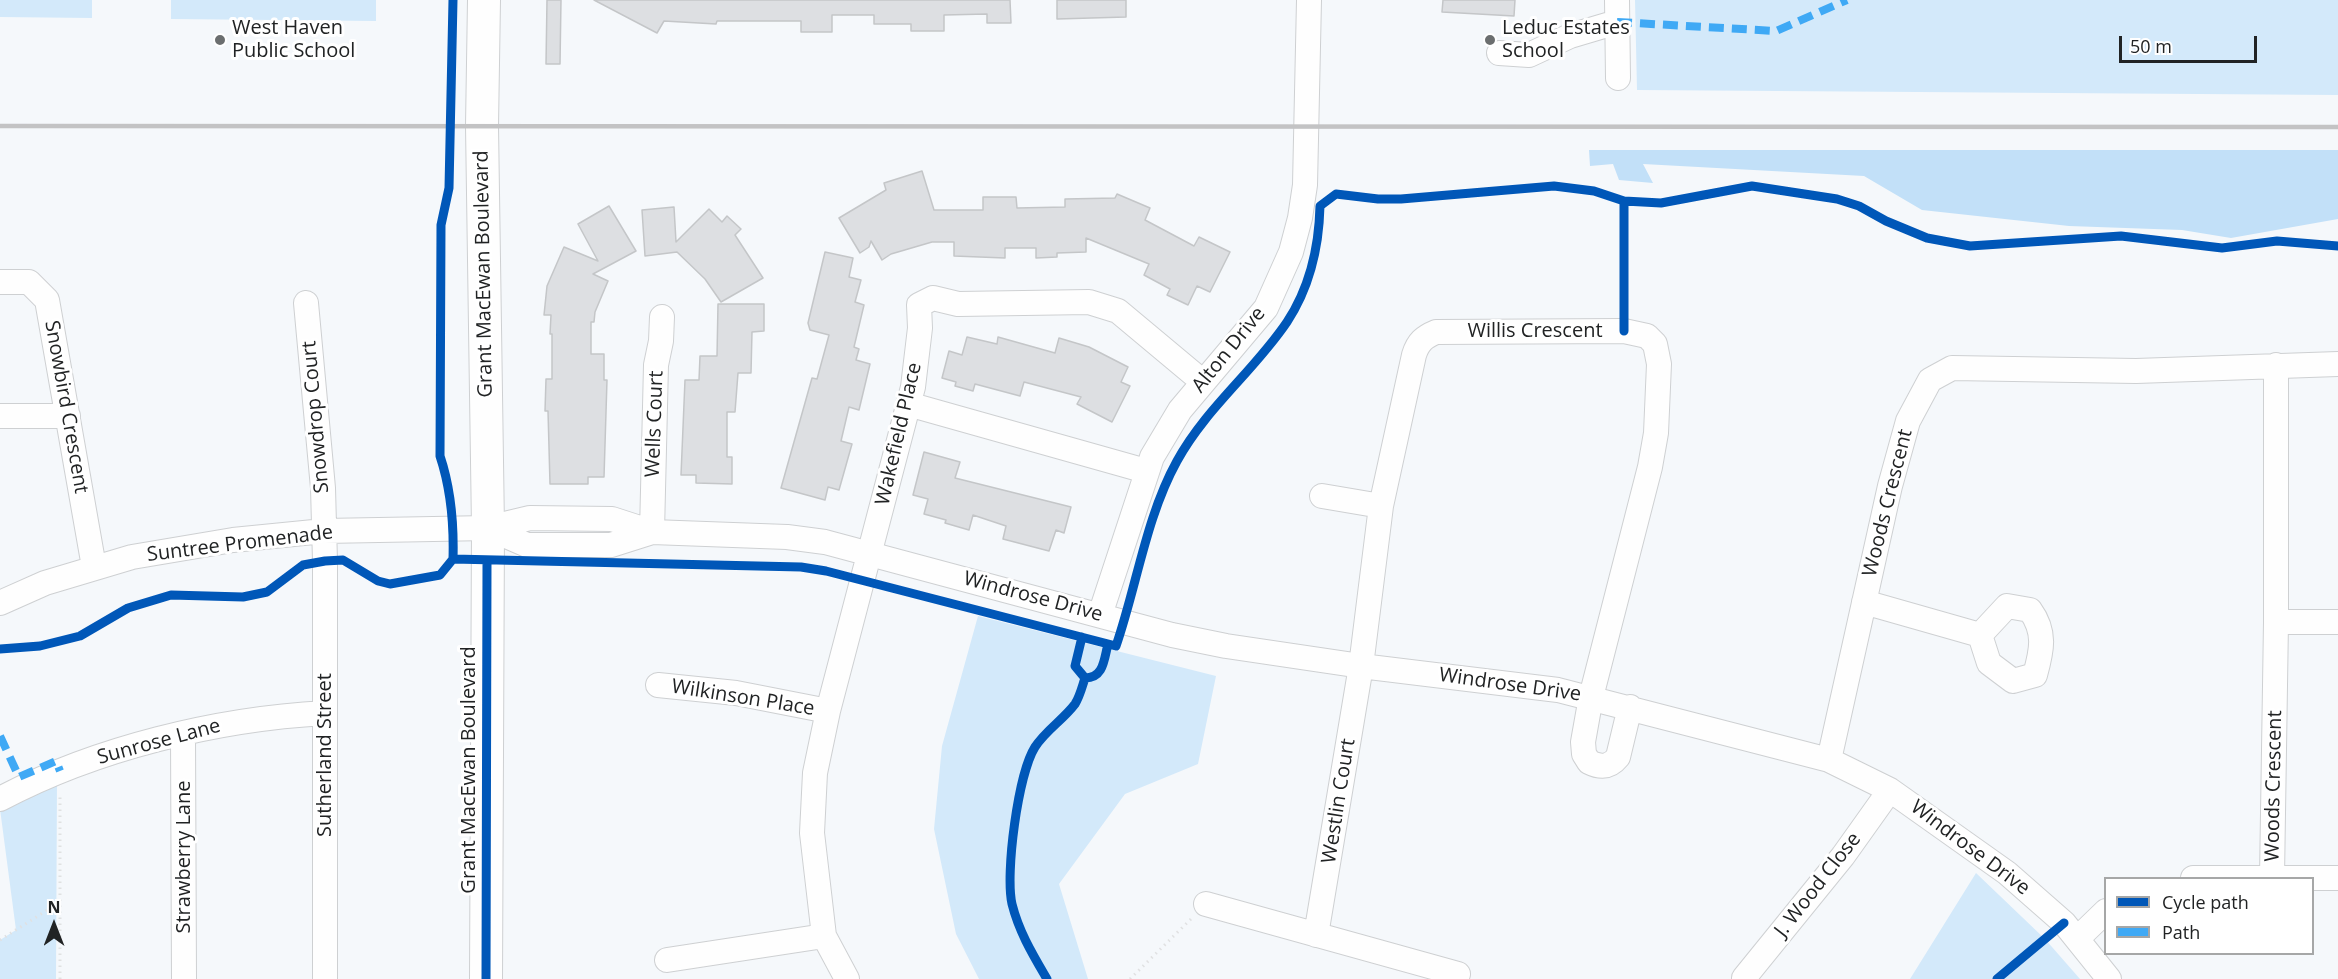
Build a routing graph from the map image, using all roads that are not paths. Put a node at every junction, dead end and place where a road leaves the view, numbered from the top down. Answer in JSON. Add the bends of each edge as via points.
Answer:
{"nodes":[{"id":1,"x":484,"y":0,"type":"edge"},
{"id":2,"x":1309,"y":0,"type":"edge"},
{"id":3,"x":1617,"y":11,"type":"edge"},
{"id":4,"x":1499,"y":53,"type":"dead end"},
{"id":5,"x":1618,"y":78,"type":"dead end"},
{"id":6,"x":0,"y":282,"type":"edge"},
{"id":7,"x":306,"y":303,"type":"dead end"},
{"id":8,"x":662,"y":317,"type":"dead end"},
{"id":9,"x":2338,"y":364,"type":"edge"},
{"id":10,"x":2276,"y":365,"type":"junction"},
{"id":11,"x":1203,"y":382,"type":"junction"},
{"id":12,"x":908,"y":404,"type":"junction"},
{"id":13,"x":0,"y":416,"type":"edge"},
{"id":14,"x":68,"y":416,"type":"junction"},
{"id":15,"x":1146,"y":471,"type":"junction"},
{"id":16,"x":1322,"y":496,"type":"dead end"},
{"id":17,"x":1381,"y":506,"type":"junction"},
{"id":18,"x":488,"y":528,"type":"junction"},
{"id":19,"x":324,"y":531,"type":"junction"},
{"id":20,"x":652,"y":532,"type":"junction"},
{"id":21,"x":871,"y":553,"type":"junction"},
{"id":22,"x":94,"y":567,"type":"junction"},
{"id":23,"x":1864,"y":602,"type":"junction"},
{"id":24,"x":0,"y":603,"type":"edge"},
{"id":25,"x":1100,"y":615,"type":"junction"},
{"id":26,"x":2276,"y":622,"type":"junction"},
{"id":27,"x":2338,"y":622,"type":"edge"},
{"id":28,"x":1980,"y":635,"type":"dead end"},
{"id":29,"x":1361,"y":666,"type":"junction"},
{"id":30,"x":658,"y":685,"type":"dead end"},
{"id":31,"x":1591,"y":697,"type":"junction"},
{"id":32,"x":1630,"y":707,"type":"junction"},
{"id":33,"x":828,"y":711,"type":"junction"},
{"id":34,"x":325,"y":713,"type":"junction"},
{"id":35,"x":183,"y":734,"type":"junction"},
{"id":36,"x":1829,"y":760,"type":"junction"},
{"id":37,"x":1890,"y":790,"type":"junction"},
{"id":38,"x":0,"y":799,"type":"edge"},
{"id":39,"x":2272,"y":877,"type":"edge"},
{"id":40,"x":2314,"y":878,"type":"edge"},
{"id":41,"x":2338,"y":878,"type":"edge"},
{"id":42,"x":1206,"y":904,"type":"road end"},
{"id":43,"x":2104,"y":913,"type":"edge"},
{"id":44,"x":1317,"y":935,"type":"junction"},
{"id":45,"x":824,"y":936,"type":"junction"},
{"id":46,"x":2078,"y":938,"type":"junction"},
{"id":47,"x":667,"y":960,"type":"dead end"},
{"id":48,"x":1458,"y":974,"type":"dead end"},
{"id":49,"x":1744,"y":978,"type":"edge"},
{"id":50,"x":184,"y":979,"type":"edge"},
{"id":51,"x":325,"y":979,"type":"edge"},
{"id":52,"x":486,"y":979,"type":"edge"},
{"id":53,"x":847,"y":979,"type":"edge"},
{"id":54,"x":2109,"y":979,"type":"edge"}],
"edges":[{"from":1,"to":18,"type":"main road","name":"Grant MacEwan Boulevard"},
{"from":2,"to":11,"type":"street","name":"Alton Drive","via":[[1306,161],[1296,235],[1266,308]]},
{"from":3,"to":4,"type":"street","via":[[1529,55]]},
{"from":3,"to":5,"type":"street"},
{"from":6,"to":14,"type":"street","name":"Snowbird Crescent","via":[[30,282],[47,300]]},
{"from":7,"to":19,"type":"street","name":"Snowdrop Court"},
{"from":8,"to":20,"type":"street","name":"Wells Court","via":[[656,365]]},
{"from":9,"to":10,"type":"street","name":"Woods Crescent"},
{"from":10,"to":23,"type":"street","name":"Woods Crescent","via":[[2136,370],[1952,368],[1930,380],[1905,432]]},
{"from":10,"to":26,"type":"street","name":"Woods Crescent"},
{"from":11,"to":12,"type":"street","name":"Wakefield Place","via":[[1118,311],[1104,305],[958,304],[933,298],[919,305],[920,331]]},
{"from":11,"to":15,"type":"street","name":"Alton Drive","via":[[1180,410]]},
{"from":12,"to":15,"type":"street"},
{"from":12,"to":21,"type":"street","name":"Wakefield Place"},
{"from":13,"to":14,"type":"street"},
{"from":14,"to":22,"type":"street","name":"Snowbird Crescent"},
{"from":15,"to":25,"type":"street","name":"Alton Drive"},
{"from":16,"to":17,"type":"street"},
{"from":17,"to":29,"type":"street","name":"Willis Crescent"},
{"from":17,"to":31,"type":"street","name":"Willis Crescent","via":[[1414,355],[1425,336],[1436,332],[1624,331],[1647,336],[1655,344],[1659,364],[1654,449]]},
{"from":18,"to":19,"type":"street","name":"Suntree Promenade"},
{"from":18,"to":20,"type":"street","name":"Windrose Drive","via":[[527,545],[611,545]]},
{"from":18,"to":52,"type":"main road","name":"Grant MacEwan Boulevard"},
{"from":19,"to":22,"type":"street","name":"Suntree Promenade","via":[[233,540]]},
{"from":19,"to":34,"type":"street","name":"Sutherland Street"},
{"from":20,"to":21,"type":"street","name":"Windrose Drive","via":[[787,537]]},
{"from":21,"to":25,"type":"street","name":"Windrose Drive"},
{"from":21,"to":33,"type":"street","name":"Wilkinson Place"},
{"from":22,"to":24,"type":"street","name":"Suntree Promenade"},
{"from":23,"to":28,"type":"street"},
{"from":23,"to":36,"type":"street","name":"Woods Crescent"},
{"from":25,"to":29,"type":"street","name":"Windrose Drive","via":[[1226,646]]},
{"from":26,"to":27,"type":"street"},
{"from":26,"to":39,"type":"street","name":"Woods Crescent"},
{"from":29,"to":31,"type":"street","name":"Windrose Drive","via":[[1529,685]]},
{"from":29,"to":44,"type":"street","name":"Westlin Court"},
{"from":30,"to":33,"type":"street","name":"Wilkinson Place","via":[[736,693]]},
{"from":31,"to":32,"type":"street","name":"Windrose Drive"},
{"from":31,"to":32,"type":"street","name":"Windrose Drive","via":[[1584,754],[1597,766],[1613,763],[1618,757]]},
{"from":32,"to":36,"type":"street","name":"Windrose Drive"},
{"from":33,"to":45,"type":"street","name":"Wilkinson Place","via":[[816,773],[812,833]]},
{"from":34,"to":35,"type":"street","name":"Sunrose Lane","via":[[249,719]]},
{"from":34,"to":51,"type":"street","name":"Sutherland Street"},
{"from":35,"to":38,"type":"street","name":"Sunrose Lane","via":[[60,771]]},
{"from":35,"to":50,"type":"street","name":"Strawberry Lane"},
{"from":36,"to":37,"type":"street","name":"Windrose Drive"},
{"from":37,"to":46,"type":"street","name":"Windrose Drive","via":[[2007,873]]},
{"from":37,"to":49,"type":"street","name":"J. Wood Close","via":[[1843,856]]},
{"from":40,"to":41,"type":"street"},
{"from":42,"to":44,"type":"street"},
{"from":43,"to":46,"type":"street"},
{"from":44,"to":48,"type":"street"},
{"from":45,"to":47,"type":"street"},
{"from":45,"to":53,"type":"street","name":"Wilkinson Place"},
{"from":46,"to":54,"type":"street","name":"Windrose Drive"}]}
